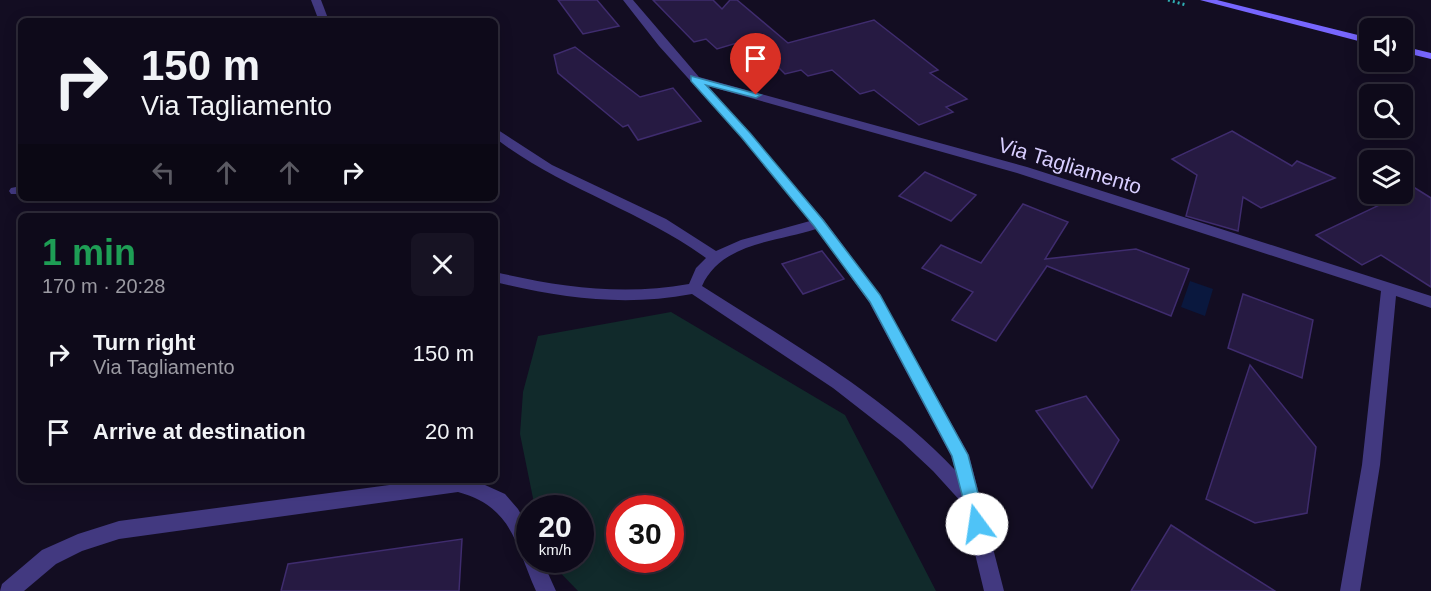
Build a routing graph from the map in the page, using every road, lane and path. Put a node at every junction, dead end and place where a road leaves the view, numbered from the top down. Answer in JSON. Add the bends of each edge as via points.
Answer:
{"nodes":[{"id":1,"x":316,"y":0,"type":"edge"},
{"id":2,"x":628,"y":0,"type":"edge"},
{"id":3,"x":1205,"y":0,"type":"edge"},
{"id":4,"x":323,"y":18,"type":"edge"},
{"id":5,"x":1359,"y":38,"type":"edge"},
{"id":6,"x":1413,"y":52,"type":"edge"},
{"id":7,"x":1431,"y":56,"type":"edge"},
{"id":8,"x":694,"y":79,"type":"junction"},
{"id":9,"x":498,"y":135,"type":"edge"},
{"id":10,"x":819,"y":223,"type":"junction"},
{"id":11,"x":714,"y":256,"type":"junction"},
{"id":12,"x":498,"y":278,"type":"edge"},
{"id":13,"x":694,"y":288,"type":"junction"},
{"id":14,"x":1389,"y":289,"type":"junction"},
{"id":15,"x":1431,"y":302,"type":"edge"},
{"id":16,"x":972,"y":501,"type":"junction"},
{"id":17,"x":516,"y":523,"type":"edge"},
{"id":18,"x":538,"y":573,"type":"edge"},
{"id":19,"x":9,"y":591,"type":"edge"},
{"id":20,"x":546,"y":591,"type":"edge"},
{"id":21,"x":994,"y":591,"type":"edge"},
{"id":22,"x":1350,"y":591,"type":"edge"}],
"edges":[{"from":1,"to":4,"type":"street"},
{"from":2,"to":8,"type":"street"},
{"from":3,"to":5,"type":"main road"},
{"from":6,"to":7,"type":"main road"},
{"from":8,"to":10,"type":"street"},
{"from":8,"to":14,"type":"street","name":"Via Tagliamento","via":[[1022,170]]},
{"from":9,"to":11,"type":"street","via":[[549,170],[669,227]]},
{"from":10,"to":11,"type":"street"},
{"from":10,"to":16,"type":"street","via":[[889,321],[960,455]]},
{"from":11,"to":13,"type":"street","via":[[700,272]]},
{"from":12,"to":13,"type":"street","via":[[575,294],[623,298]]},
{"from":13,"to":16,"type":"street","via":[[875,407],[915,440]]},
{"from":14,"to":15,"type":"street","name":"Via Tagliamento"},
{"from":14,"to":22,"type":"street","via":[[1371,465]]},
{"from":16,"to":21,"type":"street"},
{"from":17,"to":19,"type":"street","via":[[509,508],[486,490],[458,484],[119,530],[49,557]]},
{"from":18,"to":20,"type":"street"}]}
